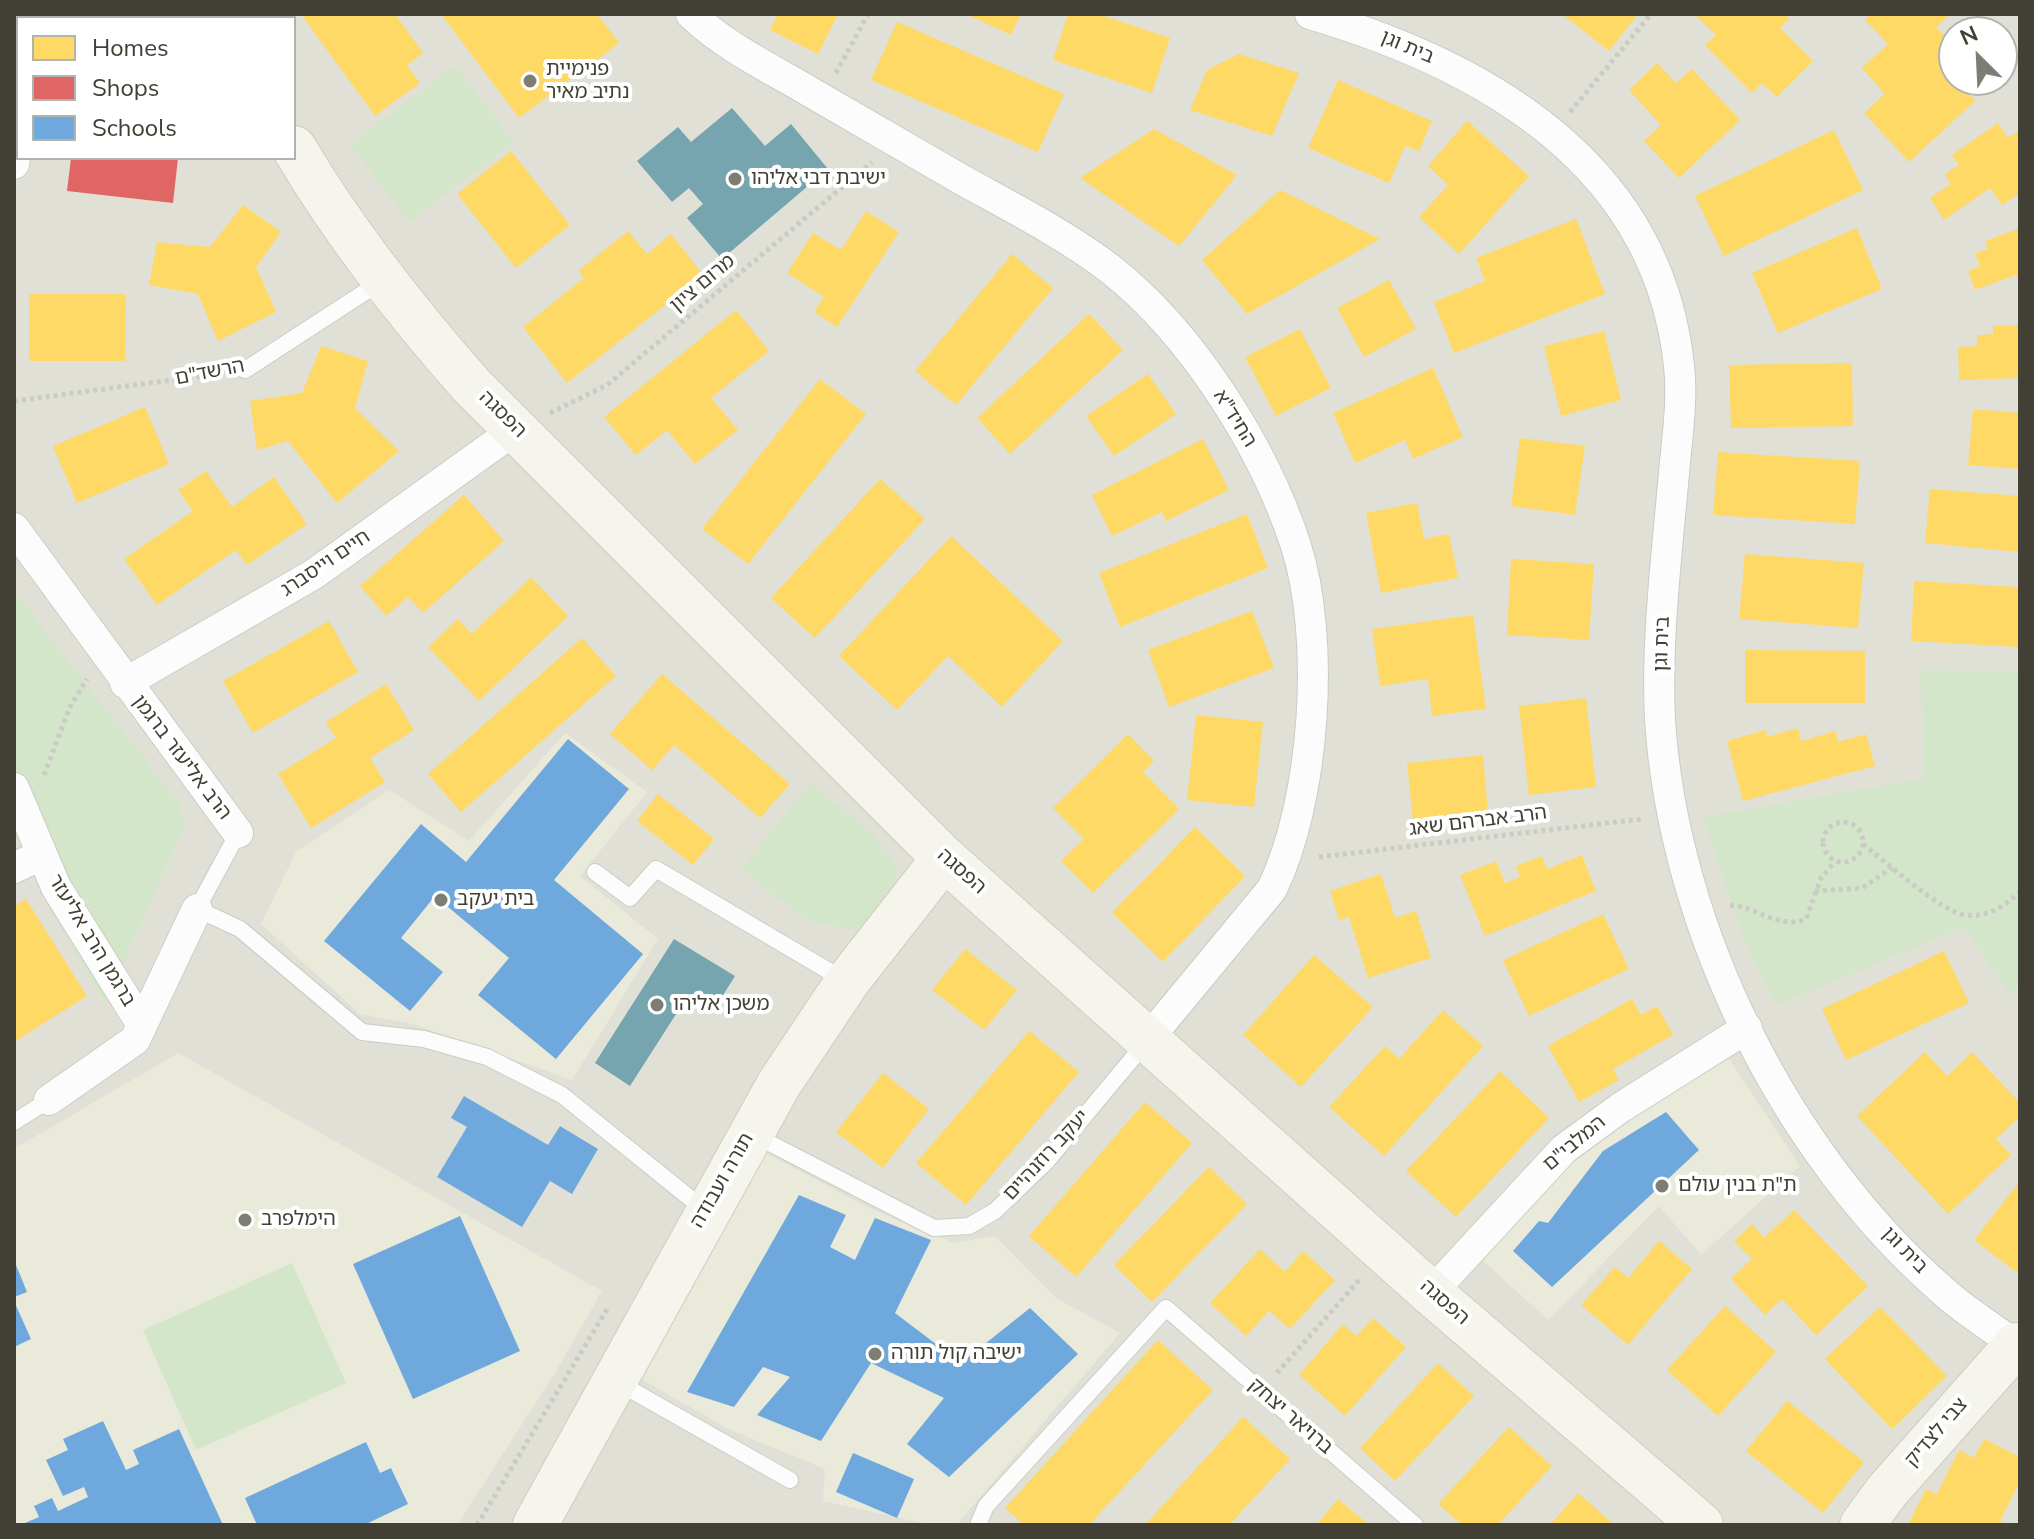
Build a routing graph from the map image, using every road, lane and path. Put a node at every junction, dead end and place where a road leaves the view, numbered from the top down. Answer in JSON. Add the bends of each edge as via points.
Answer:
{"nodes":[{"id":1,"x":691,"y":14,"type":"edge"},
{"id":2,"x":868,"y":14,"type":"edge"},
{"id":3,"x":1310,"y":14,"type":"edge"},
{"id":4,"x":1651,"y":14,"type":"edge"},
{"id":5,"x":822,"y":98,"type":"junction"},
{"id":6,"x":1551,"y":134,"type":"junction"},
{"id":7,"x":896,"y":142,"type":"junction"},
{"id":8,"x":296,"y":151,"type":"edge"},
{"id":9,"x":383,"y":280,"type":"junction"},
{"id":10,"x":245,"y":370,"type":"joint"},
{"id":11,"x":14,"y":401,"type":"edge"},
{"id":12,"x":516,"y":429,"type":"junction"},
{"id":13,"x":14,"y":528,"type":"edge"},
{"id":14,"x":103,"y":654,"type":"junction"},
{"id":15,"x":125,"y":683,"type":"junction"},
{"id":16,"x":28,"y":785,"type":"edge"},
{"id":17,"x":1674,"y":815,"type":"junction"},
{"id":18,"x":238,"y":833,"type":"joint"},
{"id":19,"x":1863,"y":844,"type":"junction"},
{"id":20,"x":944,"y":858,"type":"junction"},
{"id":21,"x":1286,"y":860,"type":"junction"},
{"id":22,"x":1835,"y":861,"type":"junction"},
{"id":23,"x":27,"y":862,"type":"edge"},
{"id":24,"x":1893,"y":867,"type":"junction"},
{"id":25,"x":595,"y":872,"type":"dead end"},
{"id":26,"x":1815,"y":891,"type":"junction"},
{"id":27,"x":2020,"y":892,"type":"edge"},
{"id":28,"x":197,"y":909,"type":"junction"},
{"id":29,"x":1700,"y":917,"type":"junction"},
{"id":30,"x":847,"y":982,"type":"junction"},
{"id":31,"x":142,"y":1025,"type":"junction"},
{"id":32,"x":1747,"y":1028,"type":"junction"},
{"id":33,"x":1148,"y":1039,"type":"junction"},
{"id":34,"x":49,"y":1100,"type":"joint"},
{"id":35,"x":14,"y":1122,"type":"edge"},
{"id":36,"x":751,"y":1133,"type":"junction"},
{"id":37,"x":706,"y":1211,"type":"junction"},
{"id":38,"x":1385,"y":1251,"type":"junction"},
{"id":39,"x":1431,"y":1293,"type":"junction"},
{"id":40,"x":2018,"y":1345,"type":"edge"},
{"id":41,"x":614,"y":1380,"type":"junction"},
{"id":42,"x":1261,"y":1392,"type":"junction"},
{"id":43,"x":790,"y":1480,"type":"dead end"},
{"id":44,"x":535,"y":1525,"type":"edge"},
{"id":45,"x":978,"y":1525,"type":"edge"},
{"id":46,"x":1415,"y":1525,"type":"edge"},
{"id":47,"x":1701,"y":1525,"type":"edge"},
{"id":48,"x":1862,"y":1525,"type":"edge"}],
"edges":[{"from":1,"to":5,"type":"street","name":"החיד\"א","via":[[749,56]]},
{"from":2,"to":5,"type":"path"},
{"from":3,"to":6,"type":"street","name":"בית וגן","via":[[1368,31],[1492,88]]},
{"from":4,"to":6,"type":"path"},
{"from":5,"to":7,"type":"street","name":"החיד\"א"},
{"from":6,"to":17,"type":"street","name":"בית וגן","via":[[1591,169],[1626,211],[1653,264],[1679,367],[1660,719]]},
{"from":7,"to":12,"type":"path","name":"מרום ציון","via":[[607,385]]},
{"from":7,"to":21,"type":"street","name":"החיד\"א","via":[[1110,269],[1195,356],[1254,450],[1296,547],[1311,623],[1307,764]]},
{"from":8,"to":9,"type":"street","name":"הפסגה"},
{"from":9,"to":10,"type":"lane","name":"הרשד\"ם"},
{"from":9,"to":12,"type":"street","name":"הפסגה","via":[[471,385]]},
{"from":10,"to":11,"type":"path","name":"הרשד\"ם"},
{"from":12,"to":15,"type":"street","name":"חיים וייסברג","via":[[314,574]]},
{"from":12,"to":20,"type":"street","name":"הפסגה"},
{"from":13,"to":14,"type":"street"},
{"from":14,"to":15,"type":"street"},
{"from":14,"to":16,"type":"path"},
{"from":15,"to":18,"type":"street","name":"הרב אליעזר ברגמן"},
{"from":16,"to":23,"type":"street","name":"ברגמן הרב אליעזר"},
{"from":17,"to":21,"type":"path","name":"הרב אברהם שאג"},
{"from":17,"to":29,"type":"street","name":"בית וגן"},
{"from":18,"to":28,"type":"lane"},
{"from":19,"to":22,"type":"path","via":[[1851,860]]},
{"from":19,"to":22,"type":"path","via":[[1855,826],[1834,824],[1823,841]]},
{"from":19,"to":24,"type":"path"},
{"from":20,"to":30,"type":"street","name":"תורה ועבודה"},
{"from":20,"to":33,"type":"street","name":"הפסגה"},
{"from":21,"to":33,"type":"street","name":"החיד\"א","via":[[1245,926]]},
{"from":22,"to":26,"type":"path"},
{"from":23,"to":31,"type":"street","name":"ברגמן הרב אליעזר","via":[[56,887]]},
{"from":24,"to":26,"type":"path","via":[[1862,888]]},
{"from":24,"to":27,"type":"path","via":[[1963,915],[1988,914]]},
{"from":25,"to":30,"type":"lane","via":[[630,898],[656,869]]},
{"from":26,"to":29,"type":"path","via":[[1806,919],[1795,923],[1778,922],[1745,906],[1720,905]]},
{"from":28,"to":31,"type":"street","name":"ברגמן הרב אליעזר"},
{"from":28,"to":37,"type":"lane","via":[[240,929],[362,1032],[424,1039],[487,1057],[562,1095]]},
{"from":29,"to":32,"type":"street","name":"בית וגן"},
{"from":30,"to":36,"type":"street","name":"תורה ועבודה"},
{"from":31,"to":34,"type":"street","name":"ברגמן הרב אליעזר","via":[[135,1040]]},
{"from":32,"to":39,"type":"street","name":"המלבי\"ם","via":[[1564,1149]]},
{"from":32,"to":40,"type":"street","name":"בית וגן","via":[[1774,1083],[1848,1189],[1943,1291]]},
{"from":33,"to":36,"type":"lane","name":"יעקב רוזנהיים","via":[[1047,1161],[995,1211],[969,1226],[934,1228]]},
{"from":33,"to":38,"type":"street","name":"הפסגה"},
{"from":34,"to":35,"type":"lane","name":"ברגמן הרב אליעזר"},
{"from":36,"to":37,"type":"street","name":"תורה ועבודה"},
{"from":37,"to":41,"type":"street","name":"תורה ועבודה"},
{"from":38,"to":39,"type":"street","name":"הפסגה"},
{"from":38,"to":42,"type":"path"},
{"from":39,"to":47,"type":"street","name":"הפסגה"},
{"from":40,"to":48,"type":"street","name":"צבי לצדיק"},
{"from":41,"to":43,"type":"lane"},
{"from":41,"to":44,"type":"street","name":"תורה ועבודה"},
{"from":42,"to":45,"type":"lane","name":"ברויאר יצחק","via":[[1166,1308],[986,1506]]},
{"from":42,"to":46,"type":"lane","name":"ברויאר יצחק"}]}
